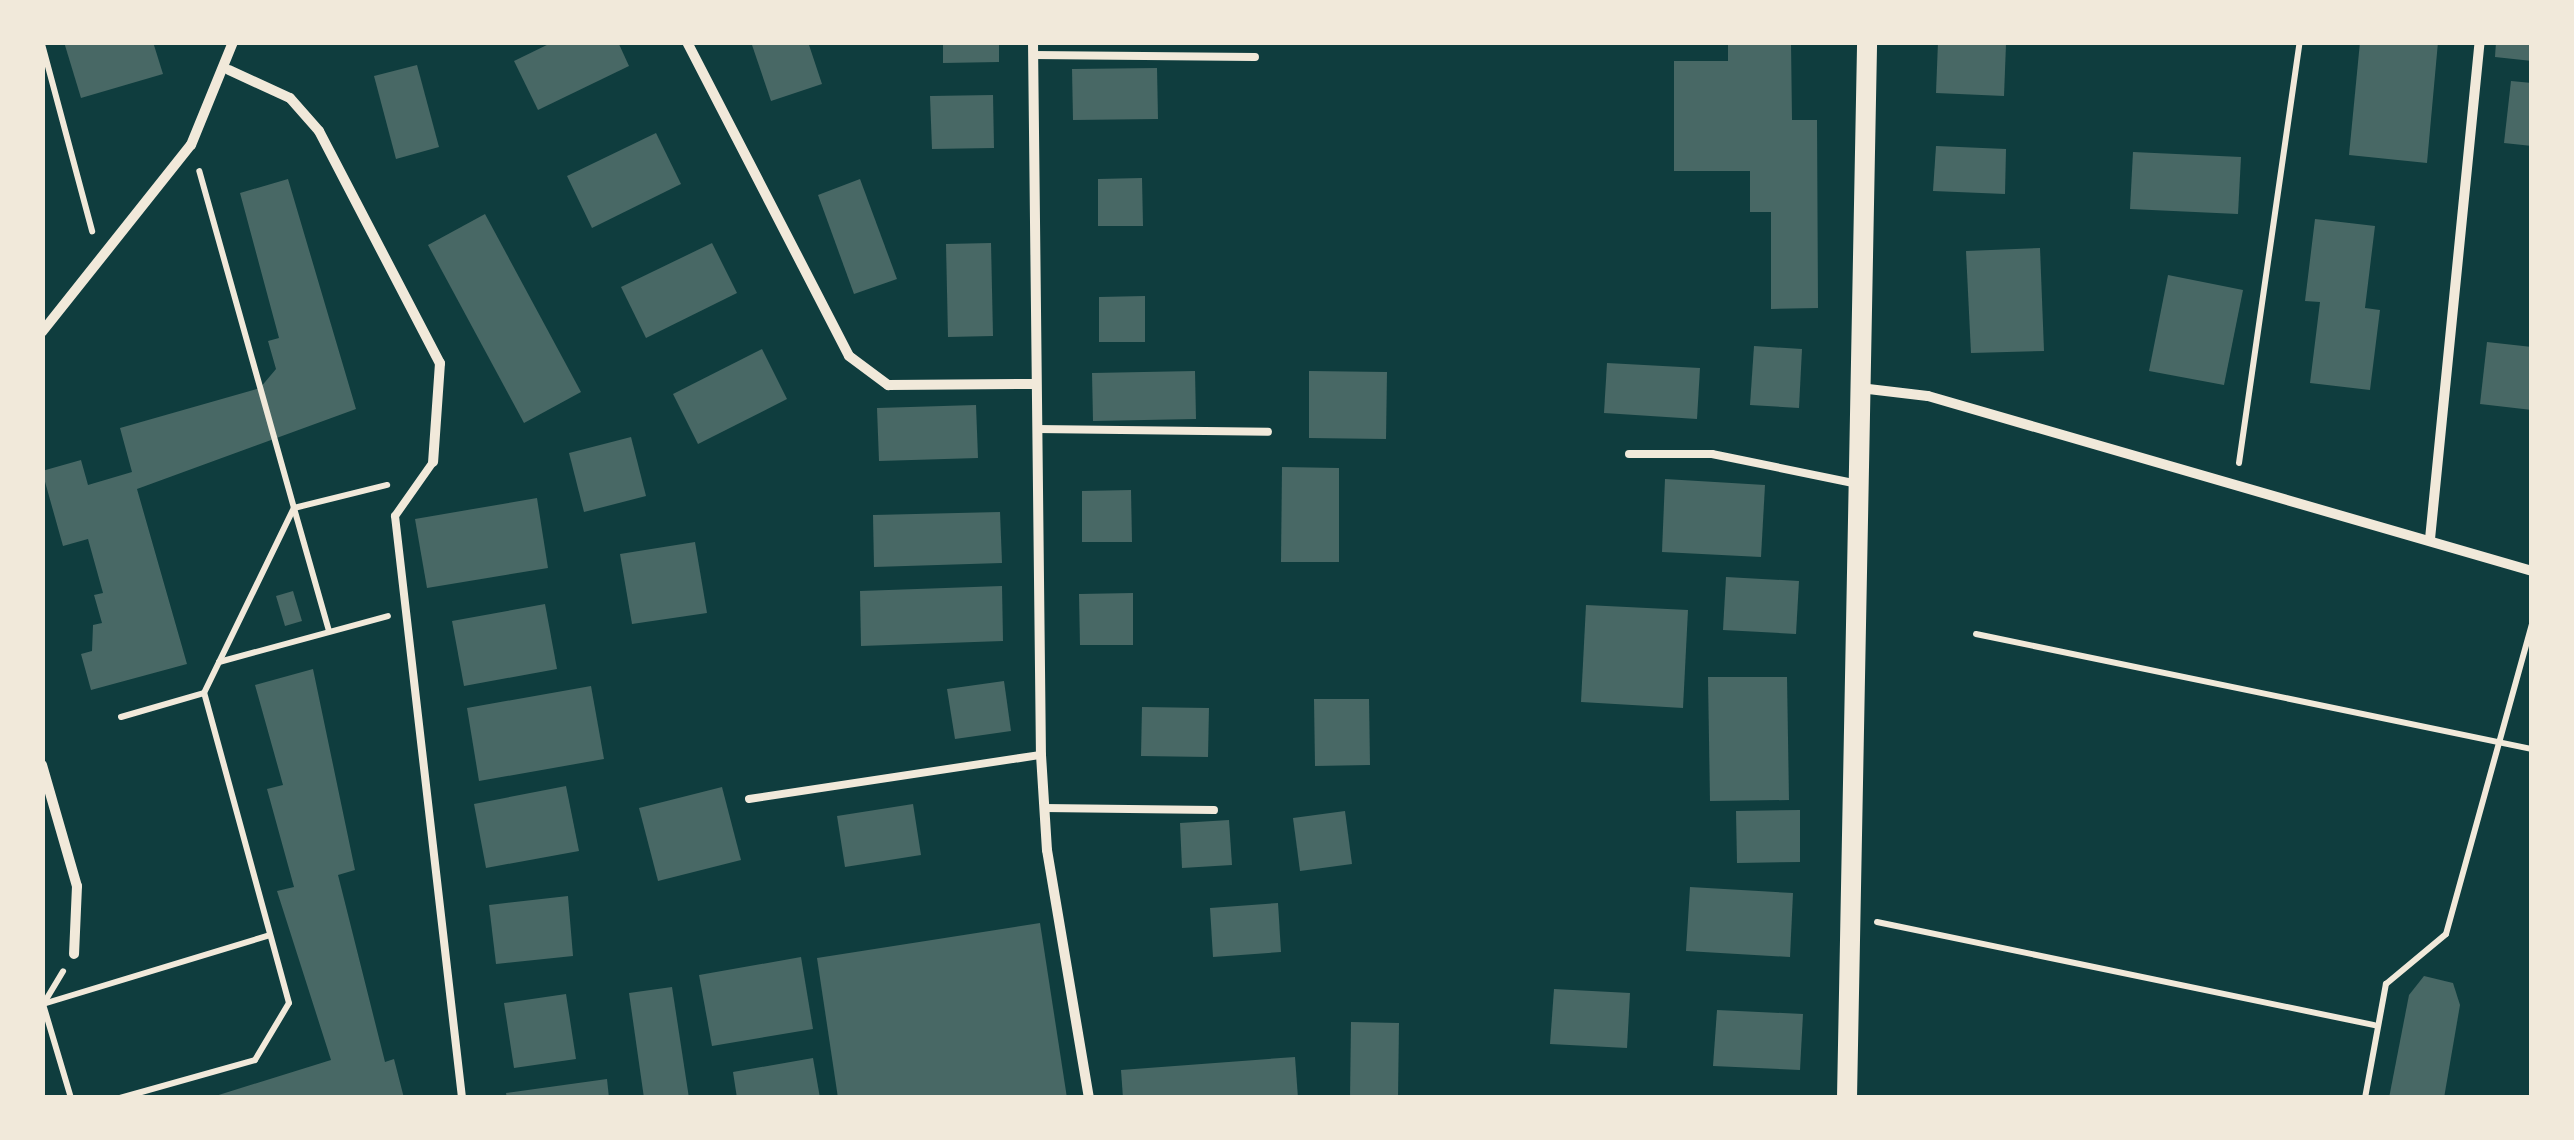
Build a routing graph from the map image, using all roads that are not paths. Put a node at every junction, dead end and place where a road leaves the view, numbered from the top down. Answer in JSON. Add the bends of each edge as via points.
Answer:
{"nodes":[{"id":1,"x":234,"y":42,"type":"edge"},
{"id":2,"x":687,"y":42,"type":"edge"},
{"id":3,"x":1867,"y":42,"type":"edge"},
{"id":4,"x":2480,"y":42,"type":"edge"},
{"id":5,"x":1033,"y":48,"type":"edge"},
{"id":6,"x":1255,"y":57,"type":"dead end"},
{"id":7,"x":229,"y":70,"type":"junction"},
{"id":8,"x":42,"y":332,"type":"edge"},
{"id":9,"x":1036,"y":384,"type":"junction"},
{"id":10,"x":1860,"y":388,"type":"junction"},
{"id":11,"x":1037,"y":429,"type":"junction"},
{"id":12,"x":1268,"y":432,"type":"dead end"},
{"id":13,"x":1629,"y":454,"type":"dead end"},
{"id":14,"x":434,"y":462,"type":"joint"},
{"id":15,"x":1858,"y":484,"type":"junction"},
{"id":16,"x":2430,"y":540,"type":"junction"},
{"id":17,"x":2532,"y":571,"type":"edge"},
{"id":18,"x":1041,"y":755,"type":"junction"},
{"id":19,"x":42,"y":765,"type":"edge"},
{"id":20,"x":749,"y":799,"type":"dead end"},
{"id":21,"x":1044,"y":808,"type":"junction"},
{"id":22,"x":1214,"y":810,"type":"dead end"},
{"id":23,"x":74,"y":954,"type":"road end"},
{"id":24,"x":462,"y":1098,"type":"edge"},
{"id":25,"x":1089,"y":1098,"type":"edge"},
{"id":26,"x":1847,"y":1098,"type":"edge"}],
"edges":[{"from":1,"to":7,"type":"street"},
{"from":2,"to":9,"type":"street","via":[[849,356],[888,385]]},
{"from":3,"to":10,"type":"main road"},
{"from":4,"to":16,"type":"street"},
{"from":5,"to":6,"type":"lane"},
{"from":5,"to":9,"type":"street"},
{"from":7,"to":8,"type":"street","via":[[192,145]]},
{"from":7,"to":14,"type":"street","via":[[290,98],[319,131],[440,364]]},
{"from":9,"to":11,"type":"street"},
{"from":10,"to":15,"type":"main road"},
{"from":10,"to":16,"type":"street","via":[[1928,396]]},
{"from":11,"to":12,"type":"lane"},
{"from":11,"to":18,"type":"street"},
{"from":13,"to":15,"type":"lane","via":[[1712,454]]},
{"from":14,"to":24,"type":"lane","via":[[395,516]]},
{"from":15,"to":26,"type":"main road"},
{"from":16,"to":17,"type":"street"},
{"from":18,"to":20,"type":"lane"},
{"from":18,"to":21,"type":"street"},
{"from":19,"to":23,"type":"street","via":[[77,886]]},
{"from":21,"to":22,"type":"lane"},
{"from":21,"to":25,"type":"street"}]}
